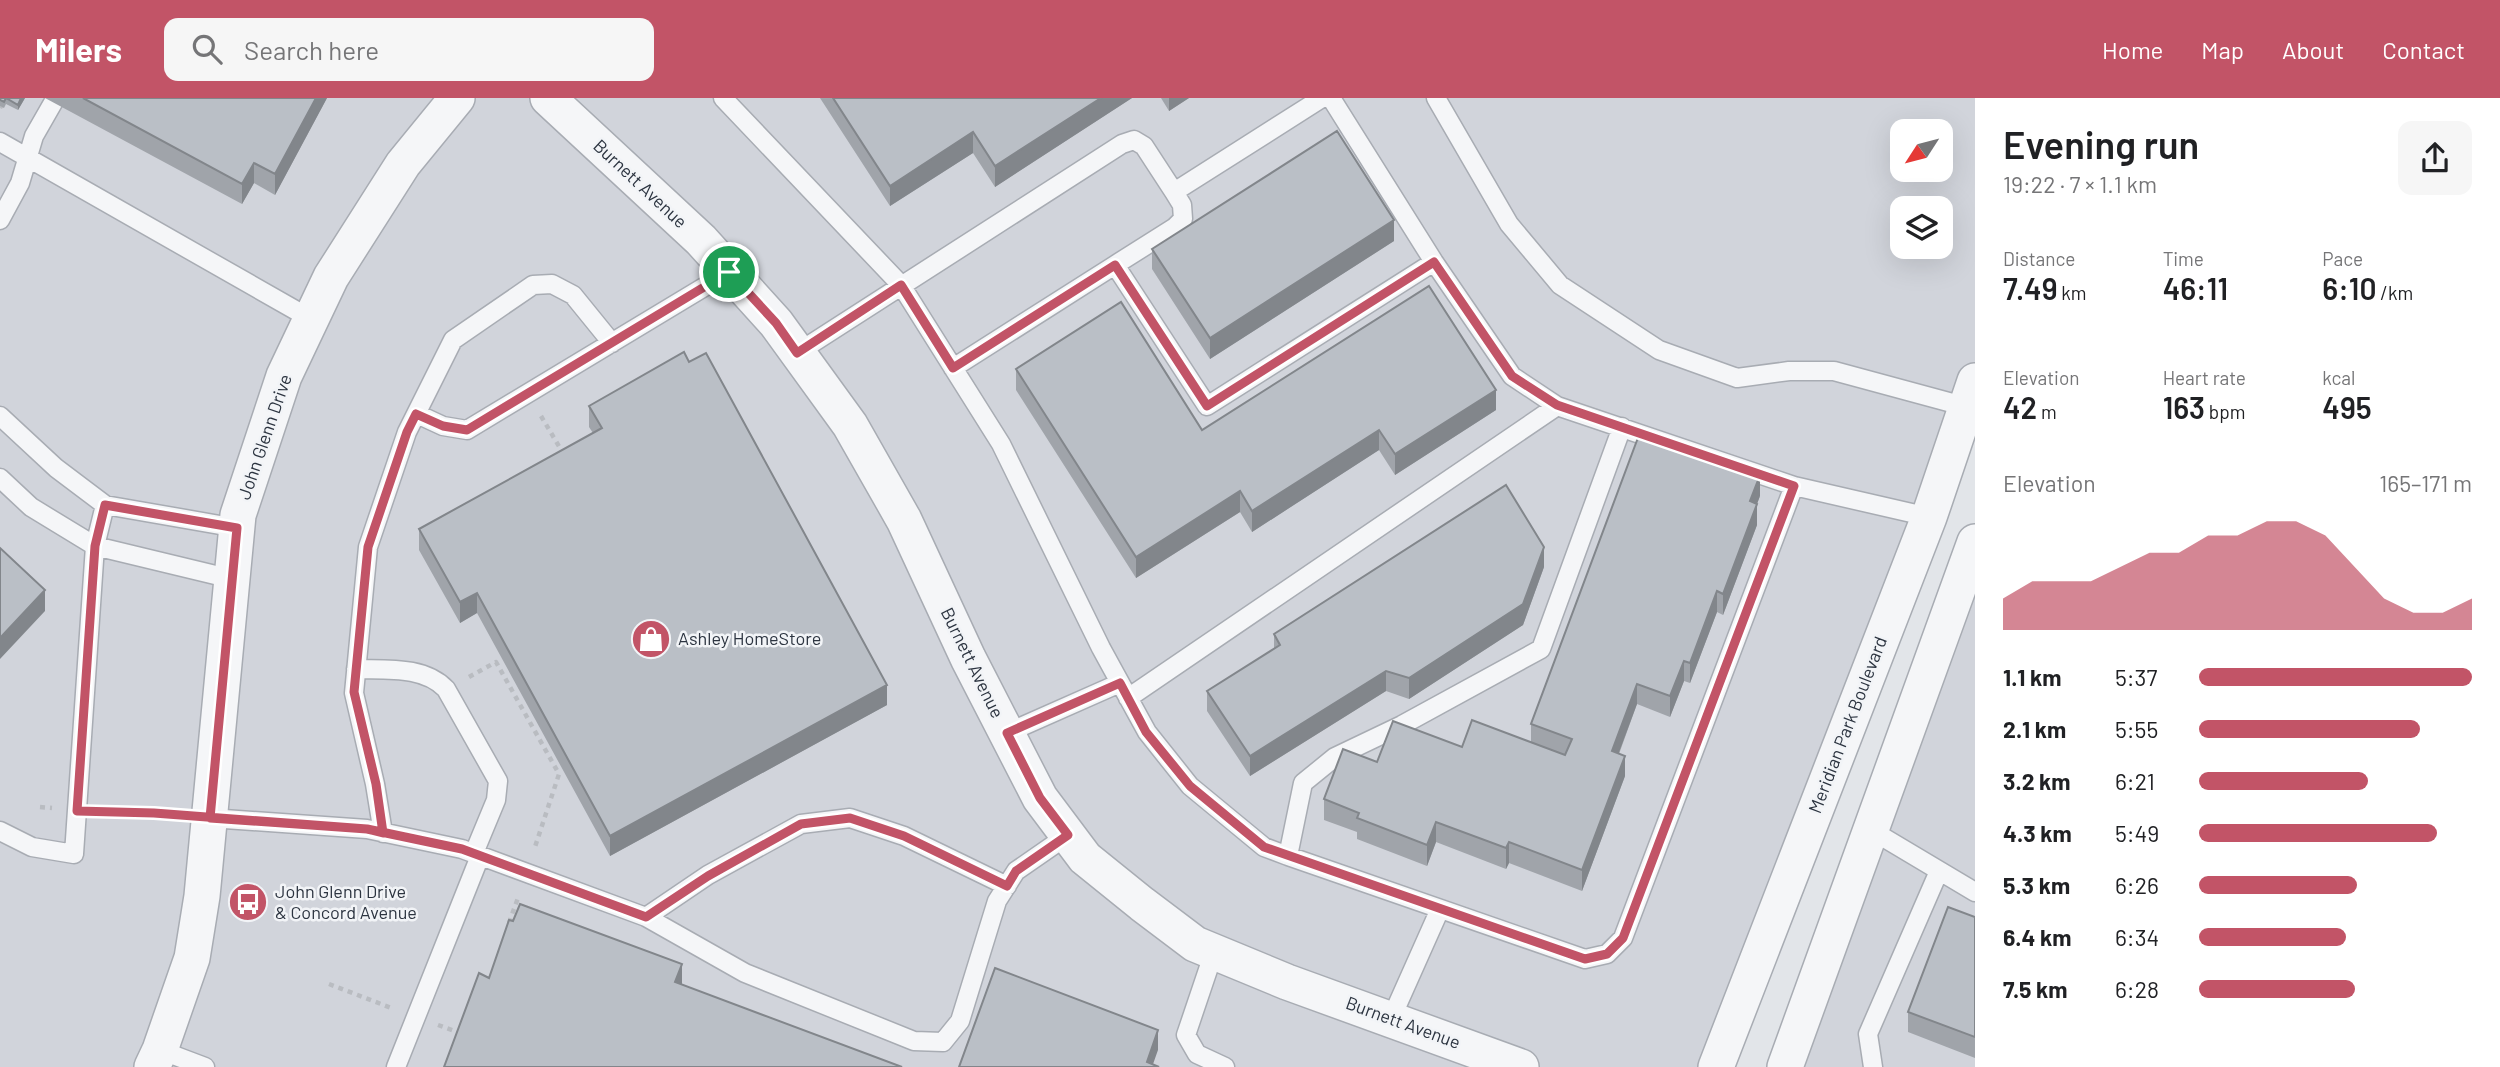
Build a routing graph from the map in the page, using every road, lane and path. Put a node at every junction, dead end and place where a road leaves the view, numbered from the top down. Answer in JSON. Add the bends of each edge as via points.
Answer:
{"nodes":[{"id":1,"x":457,"y":98,"type":"edge"},
{"id":2,"x":548,"y":98,"type":"edge"},
{"id":3,"x":723,"y":98,"type":"edge"},
{"id":4,"x":1322,"y":98,"type":"edge"},
{"id":5,"x":1331,"y":98,"type":"edge"},
{"id":6,"x":1436,"y":98,"type":"edge"},
{"id":7,"x":54,"y":101,"type":"dead end"},
{"id":8,"x":0,"y":142,"type":"edge"},
{"id":9,"x":28,"y":158,"type":"junction"},
{"id":10,"x":1174,"y":192,"type":"junction"},
{"id":11,"x":0,"y":220,"type":"edge"},
{"id":12,"x":1434,"y":262,"type":"junction"},
{"id":13,"x":1115,"y":265,"type":"junction"},
{"id":14,"x":729,"y":272,"type":"junction"},
{"id":15,"x":901,"y":285,"type":"junction"},
{"id":16,"x":311,"y":319,"type":"junction"},
{"id":17,"x":612,"y":343,"type":"junction"},
{"id":18,"x":797,"y":353,"type":"junction"},
{"id":19,"x":953,"y":368,"type":"junction"},
{"id":20,"x":529,"y":394,"type":"junction"},
{"id":21,"x":1971,"y":394,"type":"edge"},
{"id":22,"x":1557,"y":405,"type":"junction"},
{"id":23,"x":416,"y":414,"type":"junction"},
{"id":24,"x":0,"y":416,"type":"edge"},
{"id":25,"x":1622,"y":427,"type":"junction"},
{"id":26,"x":564,"y":454,"type":"edge"},
{"id":27,"x":0,"y":478,"type":"edge"},
{"id":28,"x":1794,"y":486,"type":"junction"},
{"id":29,"x":105,"y":505,"type":"junction"},
{"id":30,"x":1929,"y":517,"type":"junction"},
{"id":31,"x":237,"y":528,"type":"junction"},
{"id":32,"x":1975,"y":542,"type":"edge"},
{"id":33,"x":95,"y":546,"type":"junction"},
{"id":34,"x":232,"y":579,"type":"junction"},
{"id":35,"x":502,"y":658,"type":"edge"},
{"id":36,"x":496,"y":662,"type":"edge"},
{"id":37,"x":356,"y":669,"type":"junction"},
{"id":38,"x":1124,"y":691,"type":"junction"},
{"id":39,"x":1007,"y":733,"type":"junction"},
{"id":40,"x":40,"y":807,"type":"dead end"},
{"id":41,"x":77,"y":811,"type":"junction"},
{"id":42,"x":210,"y":818,"type":"junction"},
{"id":43,"x":1871,"y":830,"type":"junction"},
{"id":44,"x":0,"y":831,"type":"edge"},
{"id":45,"x":383,"y":833,"type":"junction"},
{"id":46,"x":1068,"y":835,"type":"junction"},
{"id":47,"x":477,"y":855,"type":"junction"},
{"id":48,"x":1288,"y":856,"type":"junction"},
{"id":49,"x":1939,"y":871,"type":"junction"},
{"id":50,"x":1007,"y":886,"type":"junction"},
{"id":51,"x":1975,"y":892,"type":"edge"},
{"id":52,"x":1440,"y":909,"type":"junction"},
{"id":53,"x":646,"y":917,"type":"junction"},
{"id":54,"x":1214,"y":952,"type":"junction"},
{"id":55,"x":1391,"y":1019,"type":"junction"},
{"id":56,"x":156,"y":1059,"type":"edge"},
{"id":57,"x":205,"y":1067,"type":"edge"},
{"id":58,"x":396,"y":1067,"type":"edge"},
{"id":59,"x":1225,"y":1067,"type":"edge"},
{"id":60,"x":1521,"y":1067,"type":"edge"},
{"id":61,"x":1716,"y":1067,"type":"edge"},
{"id":62,"x":1785,"y":1067,"type":"edge"},
{"id":63,"x":1873,"y":1067,"type":"edge"}],
"edges":[{"from":1,"to":16,"type":"street","name":"John Glenn Drive","via":[[403,164],[331,277]]},
{"from":2,"to":14,"type":"street","name":"Burnett Avenue","via":[[701,240]]},
{"from":3,"to":15,"type":"lane"},
{"from":4,"to":10,"type":"lane"},
{"from":5,"to":12,"type":"lane"},
{"from":6,"to":21,"type":"lane","via":[[1509,224],[1560,285],[1660,350],[1737,378],[1833,371]]},
{"from":7,"to":9,"type":"lane","via":[[34,136]]},
{"from":8,"to":9,"type":"lane"},
{"from":9,"to":11,"type":"lane"},
{"from":9,"to":16,"type":"lane"},
{"from":10,"to":13,"type":"lane","via":[[1183,219]]},
{"from":10,"to":15,"type":"lane","via":[[1144,146],[1134,140],[1122,144]]},
{"from":12,"to":13,"type":"lane","via":[[1207,406]]},
{"from":12,"to":22,"type":"lane","via":[[1512,376]]},
{"from":13,"to":19,"type":"lane"},
{"from":14,"to":17,"type":"lane"},
{"from":14,"to":18,"type":"street","name":"Burnett Avenue"},
{"from":15,"to":18,"type":"lane"},
{"from":15,"to":19,"type":"lane"},
{"from":16,"to":31,"type":"street","name":"John Glenn Drive","via":[[284,376]]},
{"from":17,"to":20,"type":"lane"},
{"from":17,"to":23,"type":"lane","via":[[573,295],[552,284],[533,285],[453,340]]},
{"from":18,"to":39,"type":"street","name":"Burnett Avenue","via":[[850,425],[904,520]]},
{"from":19,"to":38,"type":"lane","via":[[1001,444]]},
{"from":20,"to":23,"type":"lane","via":[[467,430]]},
{"from":20,"to":26,"type":"path"},
{"from":21,"to":30,"type":"street","name":"Meridian Park Boulevard"},
{"from":22,"to":25,"type":"lane"},
{"from":22,"to":38,"type":"lane"},
{"from":23,"to":37,"type":"lane","via":[[368,547]]},
{"from":24,"to":29,"type":"lane"},
{"from":25,"to":28,"type":"lane"},
{"from":25,"to":48,"type":"lane","via":[[1541,649],[1335,757],[1303,783]]},
{"from":27,"to":33,"type":"lane","via":[[31,507]]},
{"from":28,"to":30,"type":"lane"},
{"from":28,"to":52,"type":"lane","via":[[1623,938],[1607,954],[1585,959]]},
{"from":29,"to":31,"type":"lane"},
{"from":29,"to":33,"type":"lane"},
{"from":30,"to":61,"type":"street","name":"Meridian Park Boulevard"},
{"from":31,"to":34,"type":"street","name":"John Glenn Drive"},
{"from":32,"to":43,"type":"street"},
{"from":33,"to":34,"type":"lane"},
{"from":33,"to":41,"type":"lane"},
{"from":34,"to":42,"type":"street","name":"John Glenn Drive"},
{"from":35,"to":36,"type":"path"},
{"from":37,"to":45,"type":"lane","via":[[354,692]]},
{"from":37,"to":47,"type":"lane","via":[[410,671],[438,680],[446,689],[498,780]]},
{"from":38,"to":39,"type":"lane"},
{"from":38,"to":48,"type":"lane","via":[[1146,732],[1190,786],[1264,847]]},
{"from":39,"to":46,"type":"street","name":"Burnett Avenue","via":[[1040,798]]},
{"from":40,"to":41,"type":"path"},
{"from":41,"to":42,"type":"path"},
{"from":41,"to":44,"type":"lane","via":[[74,854],[32,847]]},
{"from":42,"to":45,"type":"lane"},
{"from":42,"to":56,"type":"street","name":"John Glenn Drive","via":[[192,958]]},
{"from":43,"to":49,"type":"lane"},
{"from":43,"to":62,"type":"street"},
{"from":45,"to":47,"type":"lane"},
{"from":46,"to":50,"type":"lane","via":[[1016,871]]},
{"from":46,"to":54,"type":"street","name":"Burnett Avenue","via":[[1085,858],[1142,904],[1195,944]]},
{"from":47,"to":53,"type":"lane"},
{"from":47,"to":58,"type":"lane"},
{"from":48,"to":52,"type":"lane"},
{"from":49,"to":51,"type":"lane"},
{"from":49,"to":63,"type":"lane","via":[[1868,1034]]},
{"from":50,"to":53,"type":"lane","via":[[904,836],[850,818],[801,824]]},
{"from":50,"to":53,"type":"lane","via":[[997,901],[960,1021],[943,1042],[914,1041],[745,973]]},
{"from":52,"to":55,"type":"lane"},
{"from":54,"to":55,"type":"street","name":"Burnett Avenue"},
{"from":54,"to":59,"type":"lane","via":[[1186,1035],[1197,1054]]},
{"from":55,"to":60,"type":"street","name":"Burnett Avenue"},
{"from":56,"to":57,"type":"lane"}]}
